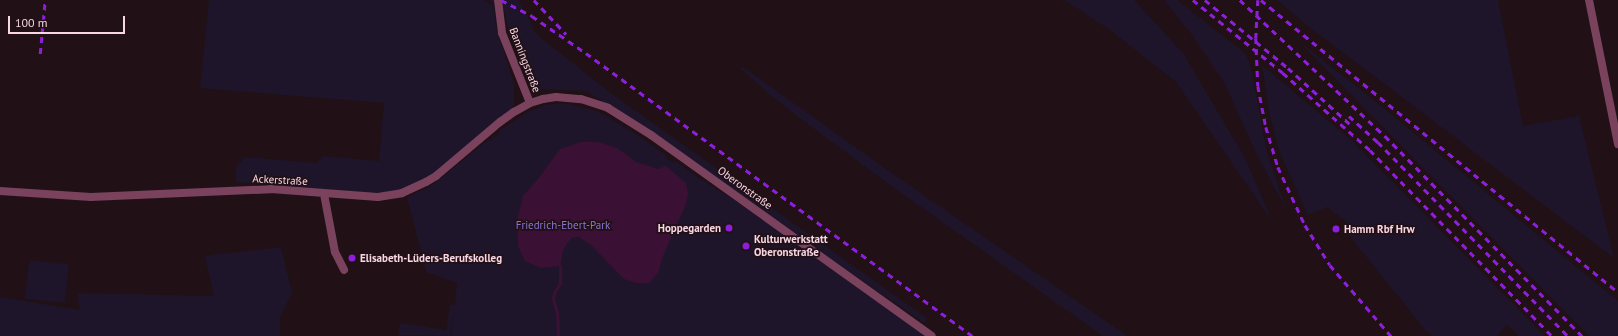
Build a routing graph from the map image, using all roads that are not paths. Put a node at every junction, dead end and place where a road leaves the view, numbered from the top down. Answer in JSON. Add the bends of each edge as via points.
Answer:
{"nodes":[{"id":1,"x":498,"y":0,"type":"edge"},
{"id":2,"x":1589,"y":0,"type":"edge"},
{"id":3,"x":530,"y":103,"type":"junction"},
{"id":4,"x":1615,"y":117,"type":"edge"},
{"id":5,"x":1618,"y":144,"type":"edge"},
{"id":6,"x":0,"y":191,"type":"edge"},
{"id":7,"x":324,"y":194,"type":"junction"},
{"id":8,"x":344,"y":270,"type":"dead end"},
{"id":9,"x":932,"y":336,"type":"edge"}],
"edges":[{"from":1,"to":3,"type":"street","name":"Banningstraße","via":[[502,33]]},
{"from":2,"to":4,"type":"street"},
{"from":3,"to":7,"type":"street","name":"Ackerstraße","via":[[500,122],[436,176],[413,189],[378,197]]},
{"from":3,"to":9,"type":"street","name":"Oberonstraße","via":[[569,97],[608,108],[703,172]]},
{"from":4,"to":5,"type":"street"},
{"from":6,"to":7,"type":"street","name":"Ackerstraße","via":[[91,197],[259,188]]},
{"from":7,"to":8,"type":"street","via":[[335,252]]}]}
